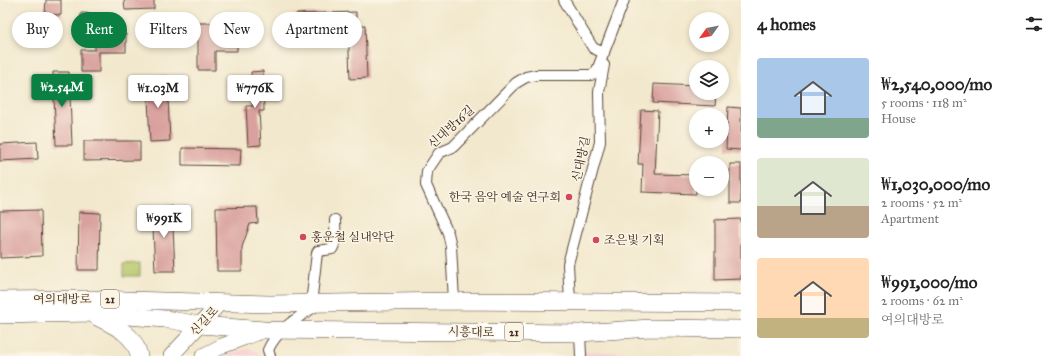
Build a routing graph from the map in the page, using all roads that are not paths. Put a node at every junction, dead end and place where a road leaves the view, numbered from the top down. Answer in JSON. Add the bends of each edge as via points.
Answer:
{"nodes":[{"id":1,"x":564,"y":0,"type":"edge"},
{"id":2,"x":624,"y":0,"type":"edge"},
{"id":3,"x":604,"y":53,"type":"junction"},
{"id":4,"x":335,"y":220,"type":"dead end"},
{"id":5,"x":0,"y":300,"type":"edge"},
{"id":6,"x":454,"y":301,"type":"junction"},
{"id":7,"x":570,"y":302,"type":"junction"},
{"id":8,"x":220,"y":303,"type":"junction"},
{"id":9,"x":315,"y":303,"type":"junction"},
{"id":10,"x":741,"y":303,"type":"edge"},
{"id":11,"x":90,"y":313,"type":"junction"},
{"id":12,"x":0,"y":315,"type":"edge"},
{"id":13,"x":200,"y":325,"type":"junction"},
{"id":14,"x":741,"y":329,"type":"edge"},
{"id":15,"x":264,"y":330,"type":"junction"},
{"id":16,"x":282,"y":330,"type":"junction"},
{"id":17,"x":580,"y":333,"type":"junction"},
{"id":18,"x":139,"y":356,"type":"edge"},
{"id":19,"x":171,"y":356,"type":"edge"},
{"id":20,"x":203,"y":356,"type":"edge"},
{"id":21,"x":270,"y":356,"type":"edge"},
{"id":22,"x":581,"y":356,"type":"edge"}],
"edges":[{"from":1,"to":3,"type":"street","via":[[593,48]]},
{"from":2,"to":3,"type":"street","name":"신대방길"},
{"from":3,"to":6,"type":"street","name":"신대방16길","via":[[596,73],[591,75],[536,75],[516,83],[453,147],[439,153],[427,171],[426,185],[448,232],[451,246]]},
{"from":3,"to":7,"type":"street","name":"신대방길","via":[[599,92],[600,142],[568,264]]},
{"from":4,"to":9,"type":"street","via":[[333,248],[317,253]]},
{"from":5,"to":8,"type":"main road","name":"여의대방로","number":"21","via":[[91,299]]},
{"from":6,"to":7,"type":"main road"},
{"from":6,"to":9,"type":"main road"},
{"from":7,"to":10,"type":"main road"},
{"from":8,"to":9,"type":"main road"},
{"from":8,"to":13,"type":"main road","name":"신길로"},
{"from":9,"to":16,"type":"street"},
{"from":11,"to":12,"type":"main road","name":"여의대방로"},
{"from":11,"to":13,"type":"main road","name":"여의대방로","via":[[165,319]]},
{"from":11,"to":18,"type":"main road","via":[[128,335]]},
{"from":13,"to":15,"type":"main road","name":"시흥대로","number":"21"},
{"from":13,"to":19,"type":"main road","name":"신길로"},
{"from":14,"to":17,"type":"main road","name":"시흥대로","number":"21","via":[[650,328]]},
{"from":15,"to":16,"type":"main road","name":"시흥대로","number":"21"},
{"from":15,"to":20,"type":"main road"},
{"from":16,"to":17,"type":"main road","name":"시흥대로","number":"21"},
{"from":16,"to":21,"type":"street","via":[[268,350]]},
{"from":17,"to":22,"type":"street"}]}
